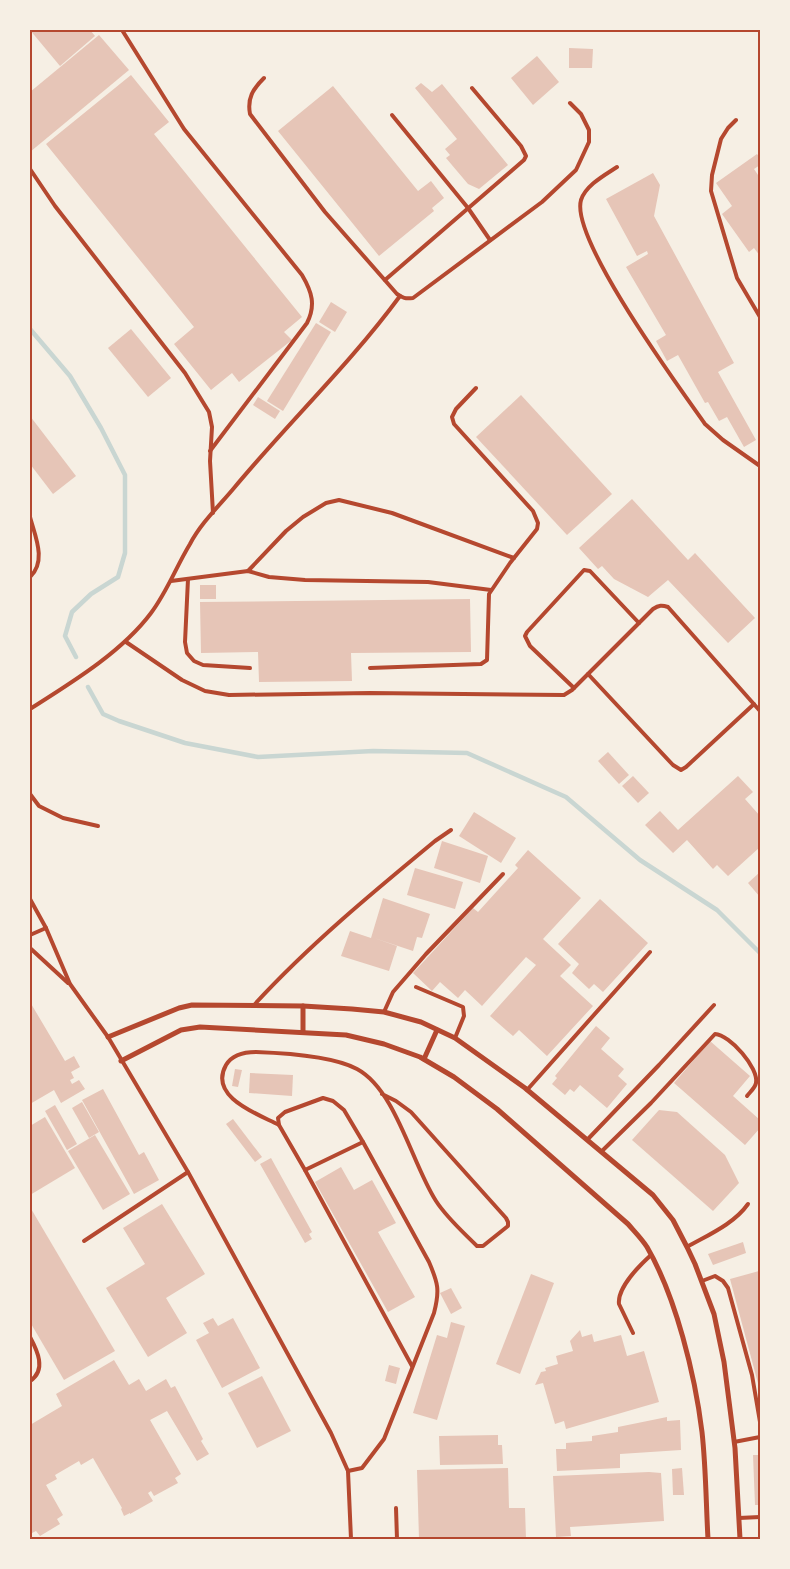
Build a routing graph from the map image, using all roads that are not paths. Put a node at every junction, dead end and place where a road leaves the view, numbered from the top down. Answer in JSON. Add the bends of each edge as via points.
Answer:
{"nodes":[{"id":1,"x":122,"y":30,"type":"edge"},
{"id":2,"x":264,"y":78,"type":"dead end"},
{"id":3,"x":472,"y":88,"type":"dead end"},
{"id":4,"x":570,"y":103,"type":"dead end"},
{"id":5,"x":392,"y":115,"type":"dead end"},
{"id":6,"x":736,"y":120,"type":"dead end"},
{"id":7,"x":617,"y":168,"type":"dead end"},
{"id":8,"x":30,"y":169,"type":"edge"},
{"id":9,"x":468,"y":208,"type":"junction"},
{"id":10,"x":490,"y":240,"type":"junction"},
{"id":11,"x":385,"y":280,"type":"junction"},
{"id":12,"x":400,"y":296,"type":"junction"},
{"id":13,"x":760,"y":317,"type":"edge"},
{"id":14,"x":476,"y":388,"type":"dead end"},
{"id":15,"x":210,"y":451,"type":"junction"},
{"id":16,"x":760,"y":466,"type":"edge"},
{"id":17,"x":213,"y":512,"type":"junction"},
{"id":18,"x":30,"y":516,"type":"edge"},
{"id":19,"x":514,"y":558,"type":"junction"},
{"id":20,"x":248,"y":572,"type":"junction"},
{"id":21,"x":30,"y":576,"type":"edge"},
{"id":22,"x":188,"y":579,"type":"junction"},
{"id":23,"x":171,"y":581,"type":"junction"},
{"id":24,"x":492,"y":590,"type":"junction"},
{"id":25,"x":639,"y":623,"type":"junction"},
{"id":26,"x":126,"y":642,"type":"junction"},
{"id":27,"x":250,"y":668,"type":"dead end"},
{"id":28,"x":370,"y":668,"type":"dead end"},
{"id":29,"x":588,"y":674,"type":"junction"},
{"id":30,"x":574,"y":688,"type":"junction"},
{"id":31,"x":754,"y":704,"type":"junction"},
{"id":32,"x":30,"y":709,"type":"edge"},
{"id":33,"x":760,"y":710,"type":"edge"},
{"id":34,"x":30,"y":794,"type":"edge"},
{"id":35,"x":98,"y":826,"type":"dead end"},
{"id":36,"x":451,"y":830,"type":"dead end"},
{"id":37,"x":503,"y":874,"type":"dead end"},
{"id":38,"x":30,"y":899,"type":"edge"},
{"id":39,"x":46,"y":928,"type":"junction"},
{"id":40,"x":30,"y":935,"type":"edge"},
{"id":41,"x":30,"y":948,"type":"edge"},
{"id":42,"x":650,"y":952,"type":"dead end"},
{"id":43,"x":70,"y":984,"type":"junction"},
{"id":44,"x":416,"y":987,"type":"dead end"},
{"id":45,"x":254,"y":1005,"type":"junction"},
{"id":46,"x":714,"y":1005,"type":"dead end"},
{"id":47,"x":303,"y":1006,"type":"junction"},
{"id":48,"x":384,"y":1012,"type":"junction"},
{"id":49,"x":437,"y":1030,"type":"junction"},
{"id":50,"x":303,"y":1032,"type":"junction"},
{"id":51,"x":108,"y":1037,"type":"junction"},
{"id":52,"x":456,"y":1038,"type":"junction"},
{"id":53,"x":424,"y":1059,"type":"junction"},
{"id":54,"x":121,"y":1061,"type":"junction"},
{"id":55,"x":527,"y":1090,"type":"junction"},
{"id":56,"x":382,"y":1094,"type":"junction"},
{"id":57,"x":747,"y":1096,"type":"dead end"},
{"id":58,"x":279,"y":1125,"type":"junction"},
{"id":59,"x":588,"y":1140,"type":"junction"},
{"id":60,"x":363,"y":1142,"type":"junction"},
{"id":61,"x":602,"y":1151,"type":"junction"},
{"id":62,"x":305,"y":1170,"type":"junction"},
{"id":63,"x":188,"y":1172,"type":"junction"},
{"id":64,"x":748,"y":1204,"type":"dead end"},
{"id":65,"x":84,"y":1241,"type":"dead end"},
{"id":66,"x":687,"y":1247,"type":"junction"},
{"id":67,"x":651,"y":1255,"type":"junction"},
{"id":68,"x":702,"y":1281,"type":"junction"},
{"id":69,"x":633,"y":1333,"type":"dead end"},
{"id":70,"x":30,"y":1337,"type":"edge"},
{"id":71,"x":412,"y":1366,"type":"junction"},
{"id":72,"x":30,"y":1381,"type":"edge"},
{"id":73,"x":760,"y":1422,"type":"edge"},
{"id":74,"x":760,"y":1436,"type":"edge"},
{"id":75,"x":734,"y":1442,"type":"junction"},
{"id":76,"x":348,"y":1471,"type":"junction"},
{"id":77,"x":396,"y":1508,"type":"dead end"},
{"id":78,"x":760,"y":1517,"type":"edge"},
{"id":79,"x":739,"y":1518,"type":"junction"},
{"id":80,"x":351,"y":1539,"type":"edge"},
{"id":81,"x":397,"y":1539,"type":"edge"},
{"id":82,"x":708,"y":1539,"type":"edge"},
{"id":83,"x":740,"y":1539,"type":"edge"}],
"edges":[{"from":1,"to":15,"type":"lane","via":[[184,129],[302,275],[314,300],[307,323]]},
{"from":2,"to":11,"type":"lane","via":[[250,97],[250,114],[324,212]]},
{"from":3,"to":9,"type":"lane","via":[[522,146],[526,156]]},
{"from":4,"to":10,"type":"lane","via":[[581,114],[589,130],[589,142],[576,170],[542,202]]},
{"from":5,"to":9,"type":"lane"},
{"from":6,"to":13,"type":"lane","via":[[721,139],[711,190],[737,278]]},
{"from":7,"to":16,"type":"lane","via":[[588,189],[580,210],[582,222],[612,286],[705,424]]},
{"from":8,"to":15,"type":"lane","via":[[200,395],[212,427]]},
{"from":9,"to":10,"type":"lane"},
{"from":9,"to":11,"type":"lane"},
{"from":10,"to":12,"type":"lane","via":[[412,298]]},
{"from":11,"to":12,"type":"lane"},
{"from":12,"to":17,"type":"lane","via":[[355,352]]},
{"from":14,"to":19,"type":"lane","via":[[456,409],[452,417],[454,424],[533,511],[538,522],[534,535]]},
{"from":15,"to":17,"type":"lane"},
{"from":17,"to":23,"type":"lane","via":[[190,544]]},
{"from":18,"to":21,"type":"lane","via":[[38,551],[38,565]]},
{"from":19,"to":20,"type":"lane","via":[[392,513],[339,500],[326,503],[303,517]]},
{"from":19,"to":24,"type":"lane"},
{"from":20,"to":22,"type":"lane"},
{"from":20,"to":24,"type":"lane","via":[[305,580],[428,582]]},
{"from":22,"to":23,"type":"lane"},
{"from":22,"to":27,"type":"lane","via":[[185,642],[188,653],[194,661],[204,665]]},
{"from":23,"to":26,"type":"lane","via":[[152,612]]},
{"from":24,"to":28,"type":"lane","via":[[488,602],[488,656],[481,664]]},
{"from":25,"to":29,"type":"lane"},
{"from":25,"to":30,"type":"lane","via":[[590,571],[584,570],[525,636],[530,646]]},
{"from":25,"to":31,"type":"lane","via":[[658,606],[668,607]]},
{"from":26,"to":30,"type":"lane","via":[[182,680],[205,691],[229,695],[564,695]]},
{"from":26,"to":32,"type":"lane"},
{"from":29,"to":30,"type":"lane"},
{"from":29,"to":31,"type":"lane","via":[[681,770]]},
{"from":31,"to":33,"type":"lane"},
{"from":34,"to":35,"type":"lane","via":[[39,806],[63,818]]},
{"from":36,"to":45,"type":"lane","via":[[343,918]]},
{"from":37,"to":48,"type":"lane","via":[[393,992]]},
{"from":38,"to":39,"type":"lane"},
{"from":39,"to":40,"type":"lane"},
{"from":39,"to":43,"type":"lane"},
{"from":41,"to":43,"type":"lane"},
{"from":42,"to":55,"type":"lane"},
{"from":43,"to":51,"type":"lane"},
{"from":44,"to":52,"type":"lane","via":[[463,1007],[464,1016]]},
{"from":45,"to":47,"type":"street"},
{"from":45,"to":51,"type":"street","via":[[192,1005]]},
{"from":46,"to":59,"type":"lane"},
{"from":47,"to":48,"type":"street"},
{"from":47,"to":50,"type":"street"},
{"from":48,"to":49,"type":"street","via":[[422,1022]]},
{"from":49,"to":52,"type":"street"},
{"from":49,"to":53,"type":"street"},
{"from":50,"to":53,"type":"street","via":[[346,1034]]},
{"from":50,"to":54,"type":"street","via":[[200,1026],[181,1030]]},
{"from":51,"to":54,"type":"lane"},
{"from":52,"to":55,"type":"street"},
{"from":53,"to":67,"type":"street","via":[[490,1103],[560,1163],[628,1224]]},
{"from":54,"to":63,"type":"lane"},
{"from":55,"to":59,"type":"street"},
{"from":56,"to":56,"type":"lane","via":[[435,1200],[477,1246],[483,1246],[508,1226],[506,1218],[411,1112]]},
{"from":56,"to":58,"type":"lane","via":[[358,1070],[336,1060],[250,1052],[227,1062],[223,1071],[224,1088],[229,1096]]},
{"from":57,"to":61,"type":"lane","via":[[755,1086],[755,1075],[736,1046],[716,1034]]},
{"from":58,"to":60,"type":"lane","via":[[281,1114],[324,1098],[344,1110]]},
{"from":58,"to":62,"type":"lane"},
{"from":59,"to":61,"type":"street"},
{"from":60,"to":62,"type":"lane"},
{"from":60,"to":71,"type":"lane","via":[[437,1281],[438,1298],[434,1313]]},
{"from":61,"to":66,"type":"street","via":[[653,1195],[673,1220]]},
{"from":62,"to":71,"type":"lane"},
{"from":63,"to":65,"type":"lane"},
{"from":63,"to":76,"type":"lane","via":[[332,1432]]},
{"from":64,"to":66,"type":"lane","via":[[735,1219]]},
{"from":66,"to":68,"type":"street"},
{"from":67,"to":69,"type":"lane","via":[[623,1288],[618,1299]]},
{"from":67,"to":82,"type":"street","via":[[674,1309],[695,1390],[702,1433]]},
{"from":68,"to":73,"type":"lane","via":[[716,1276],[728,1288],[752,1376]]},
{"from":68,"to":75,"type":"street","via":[[714,1314],[724,1362]]},
{"from":70,"to":72,"type":"lane","via":[[39,1355],[39,1369]]},
{"from":71,"to":76,"type":"lane","via":[[384,1439],[362,1468]]},
{"from":74,"to":75,"type":"lane"},
{"from":75,"to":79,"type":"street"},
{"from":76,"to":80,"type":"lane"},
{"from":77,"to":81,"type":"lane"},
{"from":78,"to":79,"type":"lane"},
{"from":79,"to":83,"type":"street"}]}
